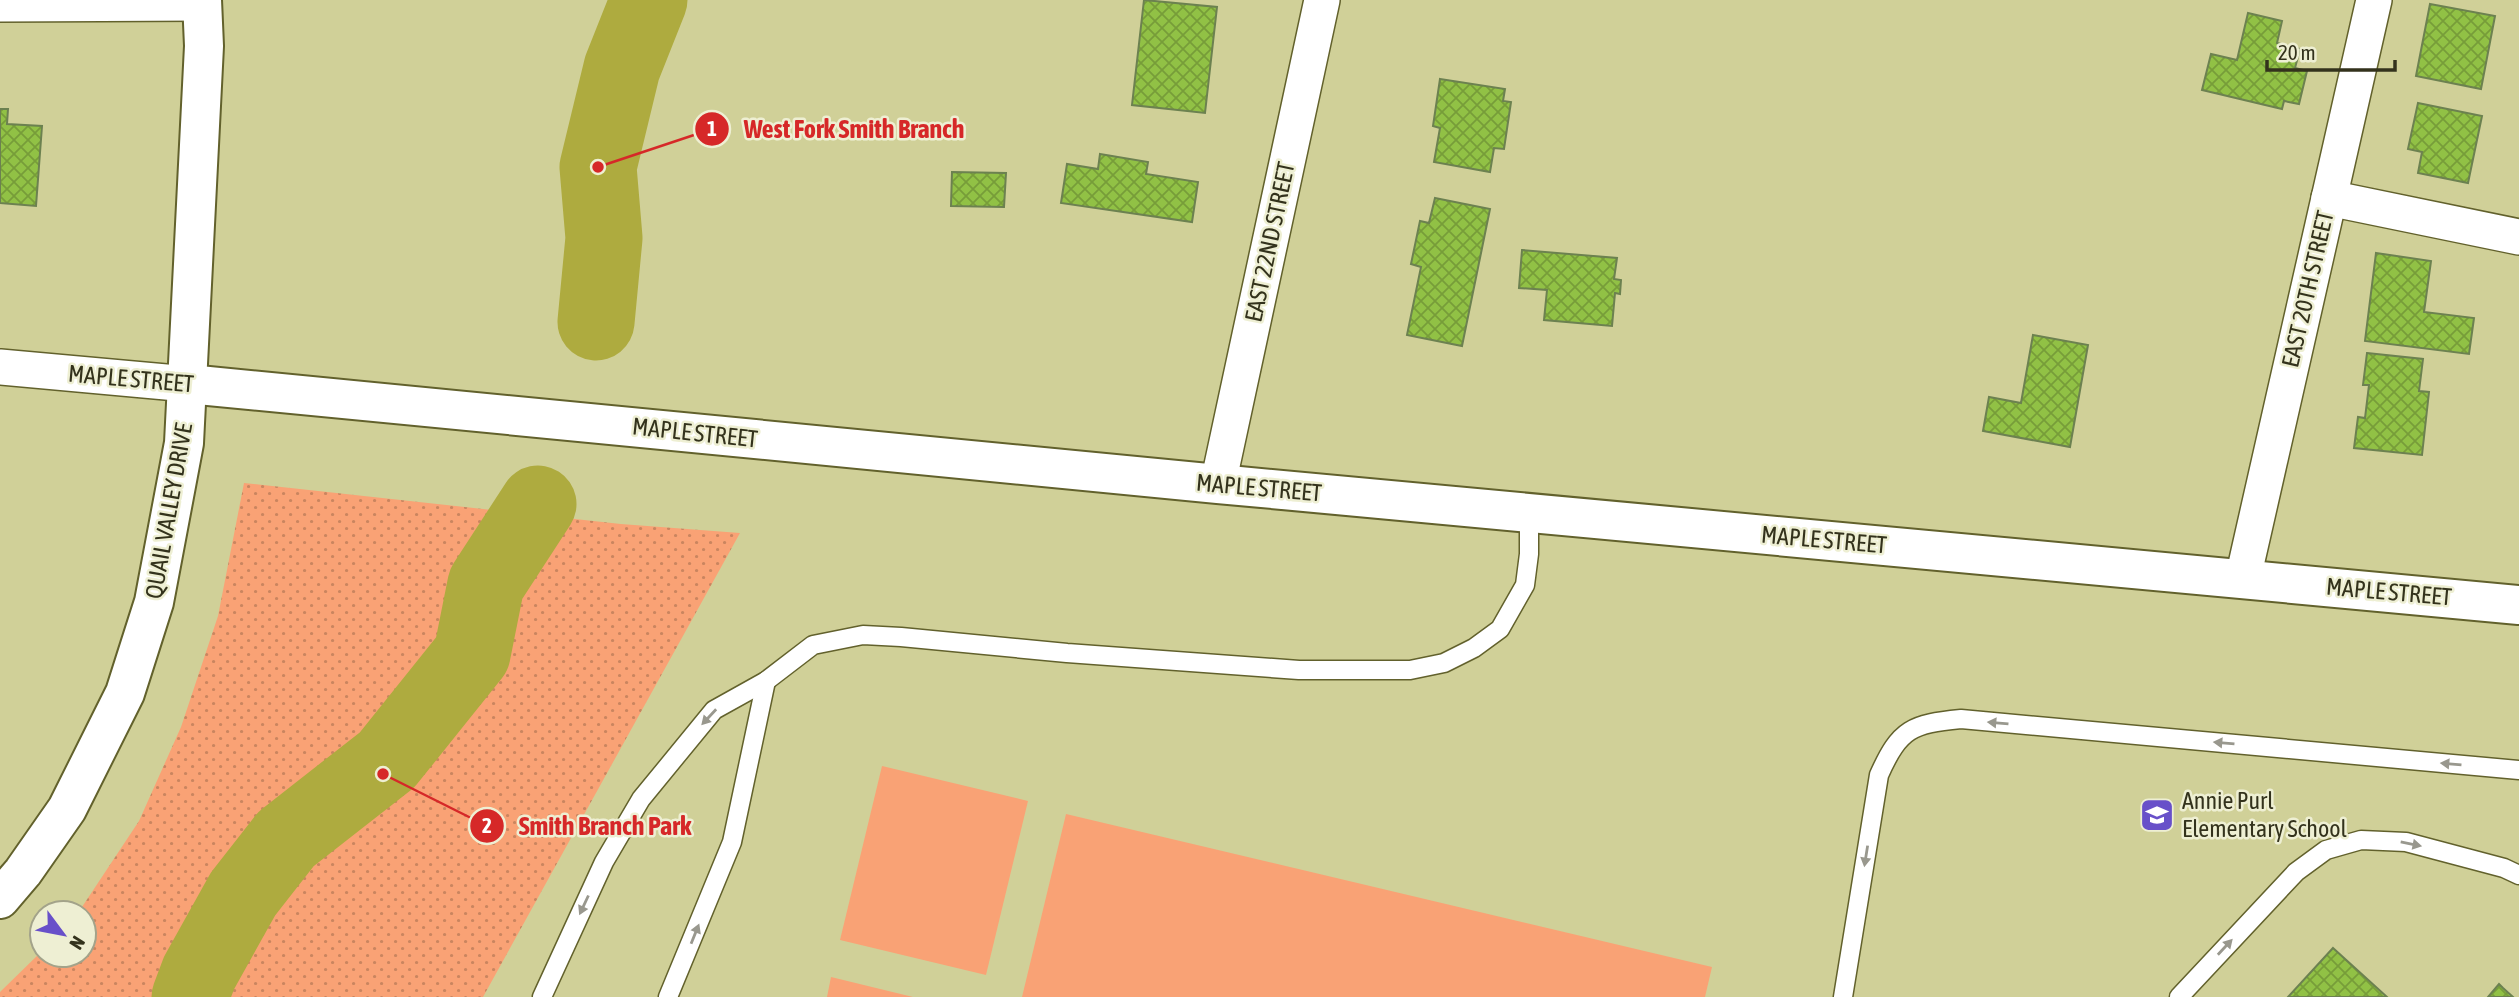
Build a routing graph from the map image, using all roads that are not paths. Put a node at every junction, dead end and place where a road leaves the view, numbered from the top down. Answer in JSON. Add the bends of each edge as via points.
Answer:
{"nodes":[{"id":1,"x":1322,"y":0,"type":"edge"},
{"id":2,"x":2374,"y":0,"type":"edge"},
{"id":3,"x":202,"y":1,"type":"edge"},
{"id":4,"x":0,"y":4,"type":"edge"},
{"id":5,"x":2329,"y":198,"type":"junction"},
{"id":6,"x":2519,"y":237,"type":"edge"},
{"id":7,"x":0,"y":368,"type":"edge"},
{"id":8,"x":188,"y":384,"type":"junction"},
{"id":9,"x":1218,"y":484,"type":"junction"},
{"id":10,"x":1530,"y":513,"type":"junction"},
{"id":11,"x":2243,"y":578,"type":"junction"},
{"id":12,"x":2519,"y":605,"type":"edge"},
{"id":13,"x":766,"y":681,"type":"junction"},
{"id":14,"x":2519,"y":770,"type":"edge"},
{"id":15,"x":2519,"y":875,"type":"edge"},
{"id":16,"x":4,"y":887,"type":"edge"},
{"id":17,"x":542,"y":997,"type":"edge"},
{"id":18,"x":668,"y":997,"type":"edge"},
{"id":19,"x":1843,"y":997,"type":"edge"},
{"id":20,"x":2179,"y":997,"type":"edge"}],
"edges":[{"from":1,"to":9,"type":"street","name":"EAST 22ND STREET"},
{"from":2,"to":5,"type":"street","name":"EAST 20TH STREET"},
{"from":3,"to":4,"type":"street"},
{"from":3,"to":8,"type":"street","name":"QUAIL VALLEY DRIVE","via":[[204,46]]},
{"from":5,"to":6,"type":"street"},
{"from":5,"to":11,"type":"street","name":"EAST 20TH STREET"},
{"from":7,"to":8,"type":"street","name":"MAPLE STREET"},
{"from":8,"to":9,"type":"street","name":"MAPLE STREET"},
{"from":8,"to":16,"type":"street","name":"QUAIL VALLEY DRIVE","via":[[184,443],[154,602],[125,693],[67,809]]},
{"from":9,"to":10,"type":"street","name":"MAPLE STREET"},
{"from":10,"to":11,"type":"street","name":"MAPLE STREET"},
{"from":10,"to":13,"type":"lane","via":[[1524,585],[1500,629],[1444,663],[1410,670],[1299,670],[863,635],[813,645]]},
{"from":11,"to":12,"type":"street","name":"MAPLE STREET"},
{"from":13,"to":17,"type":"lane","one_way":true,"via":[[714,710],[640,799],[604,862]]},
{"from":18,"to":13,"type":"lane","one_way":true,"via":[[732,842]]},
{"from":14,"to":19,"type":"lane","one_way":true,"via":[[1961,719],[1934,722],[1906,732],[1879,775]]},
{"from":20,"to":15,"type":"lane","one_way":true,"via":[[2296,872],[2326,850],[2361,840],[2406,842]]}]}
